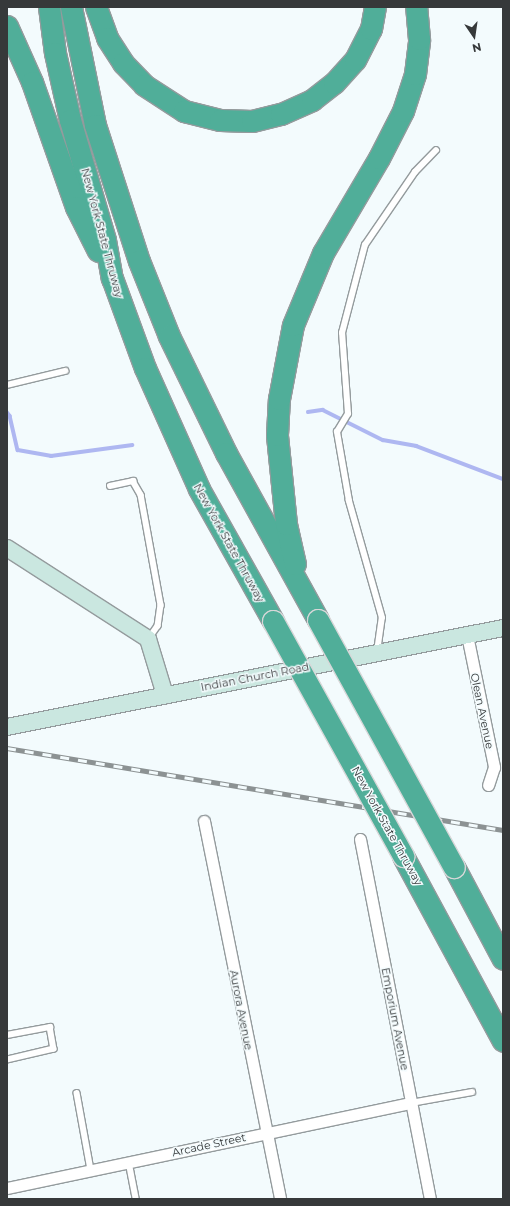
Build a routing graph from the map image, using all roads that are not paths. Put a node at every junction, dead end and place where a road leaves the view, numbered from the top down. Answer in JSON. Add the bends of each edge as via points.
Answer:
{"nodes":[{"id":1,"x":49,"y":7,"type":"edge"},
{"id":2,"x":71,"y":7,"type":"edge"},
{"id":3,"x":96,"y":7,"type":"edge"},
{"id":4,"x":375,"y":7,"type":"edge"},
{"id":5,"x":416,"y":7,"type":"edge"},
{"id":6,"x":7,"y":26,"type":"edge"},
{"id":7,"x":436,"y":150,"type":"dead end"},
{"id":8,"x":112,"y":278,"type":"junction"},
{"id":9,"x":65,"y":370,"type":"dead end"},
{"id":10,"x":7,"y":385,"type":"edge"},
{"id":11,"x":110,"y":486,"type":"dead end"},
{"id":12,"x":7,"y":548,"type":"edge"},
{"id":13,"x":303,"y":591,"type":"junction"},
{"id":14,"x":503,"y":628,"type":"edge"},
{"id":15,"x":467,"y":635,"type":"junction"},
{"id":16,"x":148,"y":640,"type":"junction"},
{"id":17,"x":377,"y":652,"type":"junction"},
{"id":18,"x":164,"y":695,"type":"junction"},
{"id":19,"x":7,"y":727,"type":"edge"},
{"id":20,"x":488,"y":785,"type":"dead end"},
{"id":21,"x":204,"y":821,"type":"dead end"},
{"id":22,"x":360,"y":839,"type":"dead end"},
{"id":23,"x":503,"y":959,"type":"edge"},
{"id":24,"x":7,"y":1035,"type":"edge"},
{"id":25,"x":503,"y":1041,"type":"edge"},
{"id":26,"x":7,"y":1060,"type":"edge"},
{"id":27,"x":472,"y":1092,"type":"dead end"},
{"id":28,"x":77,"y":1093,"type":"dead end"},
{"id":29,"x":411,"y":1103,"type":"junction"},
{"id":30,"x":266,"y":1132,"type":"junction"},
{"id":31,"x":129,"y":1162,"type":"junction"},
{"id":32,"x":91,"y":1170,"type":"junction"},
{"id":33,"x":7,"y":1188,"type":"edge"},
{"id":34,"x":136,"y":1199,"type":"edge"},
{"id":35,"x":280,"y":1199,"type":"edge"},
{"id":36,"x":430,"y":1199,"type":"edge"}],
"edges":[{"from":1,"to":8,"type":"highway","name":"New York State Thruway","via":[[55,53],[70,120],[105,240]]},
{"from":2,"to":13,"type":"highway","via":[[95,125],[145,274],[169,336],[198,396]]},
{"from":3,"to":4,"type":"highway","via":[[107,38],[123,63],[144,85],[184,110],[220,120],[252,120],[281,114],[312,100],[334,83],[355,60],[371,29]]},
{"from":5,"to":13,"type":"highway","via":[[418,39],[415,74],[403,111],[379,158],[323,253],[293,324],[286,360],[279,399],[277,435],[286,524]]},
{"from":6,"to":8,"type":"highway","via":[[32,82],[76,207]]},
{"from":7,"to":17,"type":"lane","via":[[415,172],[366,245],[342,333],[348,414],[337,432],[349,501],[382,618]]},
{"from":8,"to":25,"type":"highway","name":"New York State Thruway","bridge":true,"via":[[145,368],[199,489]]},
{"from":9,"to":10,"type":"lane"},
{"from":11,"to":16,"type":"lane","via":[[133,481],[141,495],[162,605],[158,626]]},
{"from":12,"to":16,"type":"street"},
{"from":13,"to":23,"type":"highway","bridge":true},
{"from":14,"to":15,"type":"street","name":"Indian Church Road"},
{"from":15,"to":17,"type":"street","name":"Indian Church Road"},
{"from":15,"to":20,"type":"street","name":"Olean Avenue","via":[[494,768]]},
{"from":16,"to":18,"type":"street"},
{"from":17,"to":18,"type":"street","name":"Indian Church Road"},
{"from":18,"to":19,"type":"street","name":"Indian Church Road"},
{"from":21,"to":30,"type":"street","name":"Aurora Avenue"},
{"from":22,"to":29,"type":"street","name":"Emporium Avenue"},
{"from":24,"to":26,"type":"lane","via":[[50,1026],[54,1049]]},
{"from":27,"to":29,"type":"lane"},
{"from":28,"to":32,"type":"lane"},
{"from":29,"to":30,"type":"street","name":"Arcade Street"},
{"from":29,"to":36,"type":"street","name":"Emporium Avenue"},
{"from":30,"to":31,"type":"street","name":"Arcade Street"},
{"from":30,"to":35,"type":"street","name":"Aurora Avenue"},
{"from":31,"to":32,"type":"street","name":"Arcade Street"},
{"from":31,"to":34,"type":"lane"},
{"from":32,"to":33,"type":"street","name":"Arcade Street"}]}
